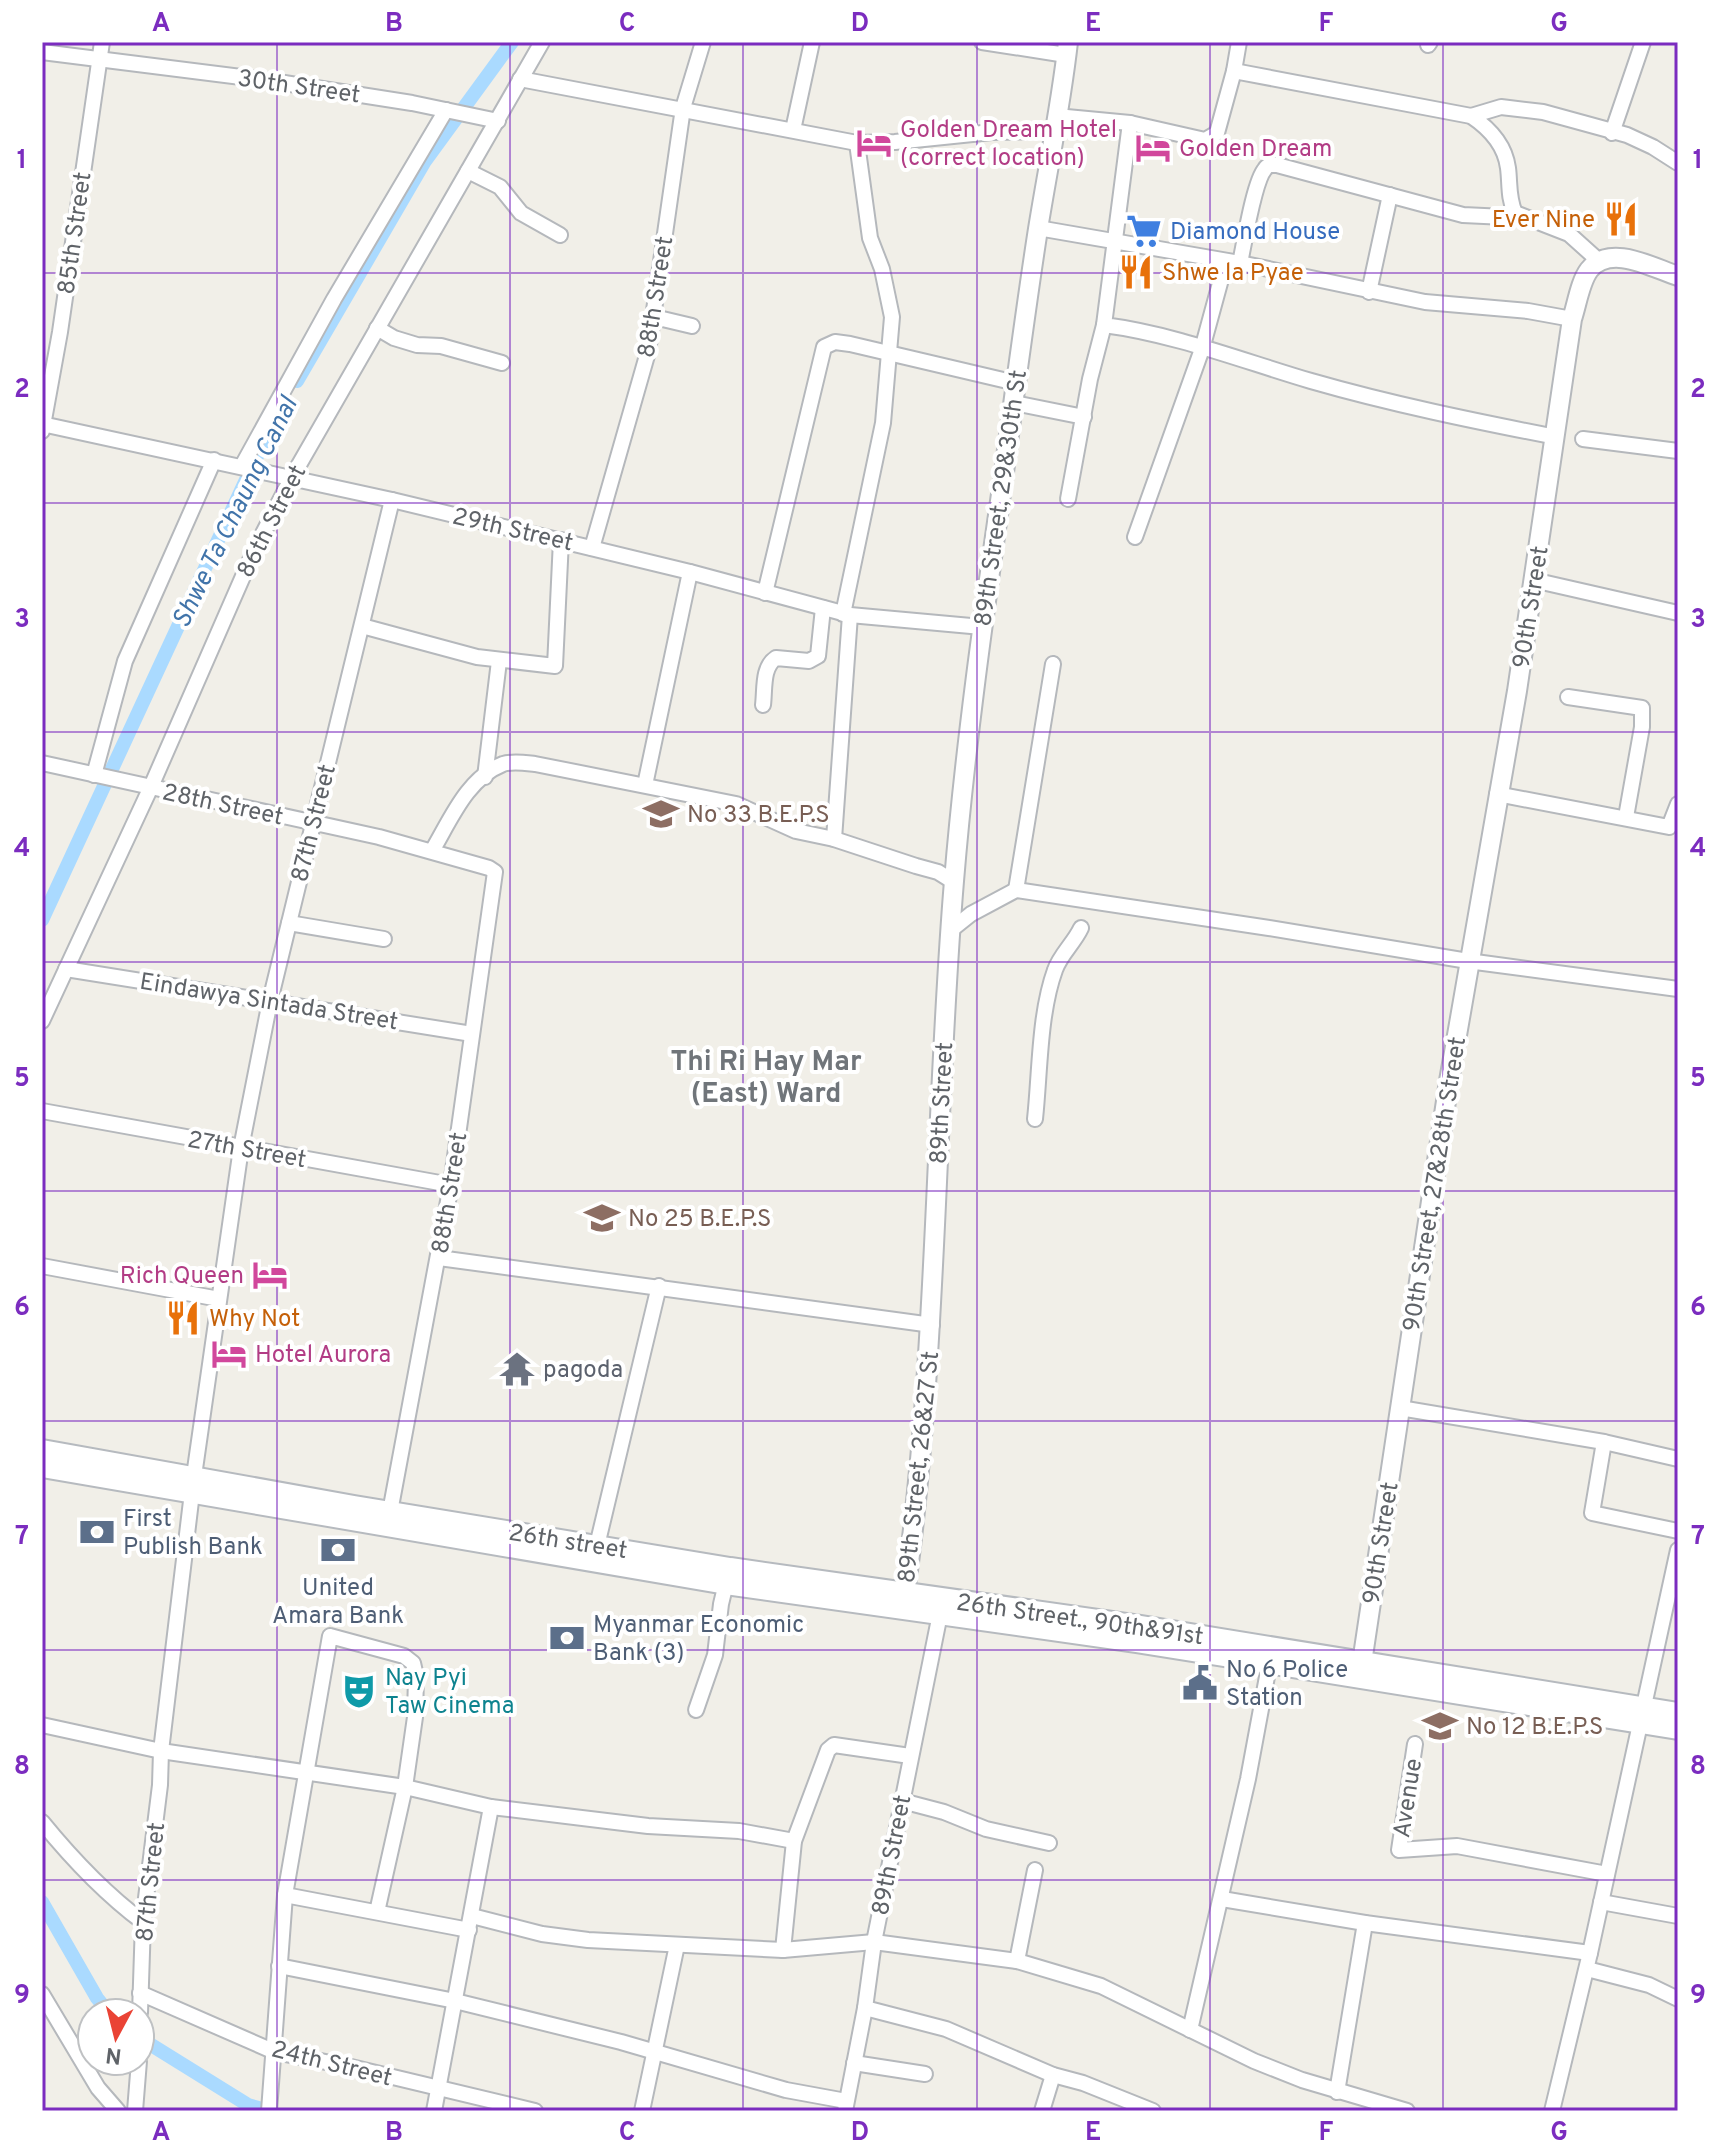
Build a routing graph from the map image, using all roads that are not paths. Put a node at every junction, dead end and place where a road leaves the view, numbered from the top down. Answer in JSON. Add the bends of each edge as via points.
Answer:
{"nodes":[{"id":1,"x":102,"y":42,"type":"edge"},
{"id":2,"x":542,"y":42,"type":"edge"},
{"id":3,"x":703,"y":42,"type":"edge"},
{"id":4,"x":812,"y":42,"type":"edge"},
{"id":5,"x":982,"y":42,"type":"edge"},
{"id":6,"x":1239,"y":42,"type":"edge"},
{"id":7,"x":1643,"y":42,"type":"edge"},
{"id":8,"x":1067,"y":49,"type":"edge"},
{"id":9,"x":42,"y":52,"type":"edge"},
{"id":10,"x":99,"y":58,"type":"junction"},
{"id":11,"x":1234,"y":71,"type":"junction"},
{"id":12,"x":520,"y":79,"type":"junction"},
{"id":13,"x":683,"y":108,"type":"junction"},
{"id":14,"x":450,"y":111,"type":"junction"},
{"id":15,"x":1471,"y":116,"type":"junction"},
{"id":16,"x":493,"y":119,"type":"junction"},
{"id":17,"x":1130,"y":123,"type":"junction"},
{"id":18,"x":1056,"y":124,"type":"junction"},
{"id":19,"x":793,"y":130,"type":"junction"},
{"id":20,"x":1612,"y":133,"type":"junction"},
{"id":21,"x":857,"y":143,"type":"junction"},
{"id":22,"x":1678,"y":163,"type":"edge"},
{"id":23,"x":468,"y":171,"type":"junction"},
{"id":24,"x":1390,"y":195,"type":"junction"},
{"id":25,"x":1515,"y":213,"type":"junction"},
{"id":26,"x":1038,"y":228,"type":"junction"},
{"id":27,"x":560,"y":235,"type":"dead end"},
{"id":28,"x":1116,"y":243,"type":"junction"},
{"id":29,"x":1599,"y":261,"type":"junction"},
{"id":30,"x":1233,"y":262,"type":"junction"},
{"id":31,"x":1678,"y":276,"type":"edge"},
{"id":32,"x":1369,"y":292,"type":"junction"},
{"id":33,"x":654,"y":317,"type":"junction"},
{"id":34,"x":1572,"y":319,"type":"junction"},
{"id":35,"x":1104,"y":325,"type":"junction"},
{"id":36,"x":692,"y":326,"type":"dead end"},
{"id":37,"x":377,"y":328,"type":"junction"},
{"id":38,"x":1202,"y":349,"type":"junction"},
{"id":39,"x":890,"y":353,"type":"junction"},
{"id":40,"x":502,"y":363,"type":"dead end"},
{"id":41,"x":1016,"y":383,"type":"junction"},
{"id":42,"x":1014,"y":403,"type":"junction"},
{"id":43,"x":1084,"y":417,"type":"junction"},
{"id":44,"x":42,"y":427,"type":"edge"},
{"id":45,"x":1556,"y":437,"type":"junction"},
{"id":46,"x":1583,"y":439,"type":"dead end"},
{"id":47,"x":1678,"y":451,"type":"edge"},
{"id":48,"x":214,"y":460,"type":"junction"},
{"id":49,"x":242,"y":466,"type":"junction"},
{"id":50,"x":284,"y":475,"type":"junction"},
{"id":51,"x":1068,"y":499,"type":"dead end"},
{"id":52,"x":392,"y":500,"type":"junction"},
{"id":53,"x":1135,"y":537,"type":"dead end"},
{"id":54,"x":561,"y":540,"type":"junction"},
{"id":55,"x":592,"y":548,"type":"junction"},
{"id":56,"x":690,"y":572,"type":"junction"},
{"id":57,"x":1533,"y":580,"type":"junction"},
{"id":58,"x":765,"y":593,"type":"junction"},
{"id":59,"x":823,"y":608,"type":"junction"},
{"id":60,"x":1678,"y":613,"type":"edge"},
{"id":61,"x":846,"y":614,"type":"junction"},
{"id":62,"x":362,"y":626,"type":"junction"},
{"id":63,"x":982,"y":627,"type":"junction"},
{"id":64,"x":499,"y":661,"type":"junction"},
{"id":65,"x":1053,"y":664,"type":"dead end"},
{"id":66,"x":1568,"y":697,"type":"dead end"},
{"id":67,"x":763,"y":705,"type":"dead end"},
{"id":68,"x":42,"y":763,"type":"edge"},
{"id":69,"x":101,"y":776,"type":"junction"},
{"id":70,"x":485,"y":777,"type":"junction"},
{"id":71,"x":645,"y":785,"type":"junction"},
{"id":72,"x":150,"y":789,"type":"junction"},
{"id":73,"x":1497,"y":794,"type":"junction"},
{"id":74,"x":1678,"y":804,"type":"edge"},
{"id":75,"x":1626,"y":817,"type":"junction"},
{"id":76,"x":313,"y":823,"type":"junction"},
{"id":77,"x":834,"y":839,"type":"junction"},
{"id":78,"x":432,"y":851,"type":"junction"},
{"id":79,"x":495,"y":872,"type":"joint"},
{"id":80,"x":954,"y":882,"type":"junction"},
{"id":81,"x":1016,"y":890,"type":"junction"},
{"id":82,"x":289,"y":923,"type":"junction"},
{"id":83,"x":1081,"y":928,"type":"dead end"},
{"id":84,"x":951,"y":930,"type":"junction"},
{"id":85,"x":384,"y":939,"type":"dead end"},
{"id":86,"x":1468,"y":961,"type":"junction"},
{"id":87,"x":66,"y":969,"type":"junction"},
{"id":88,"x":1678,"y":989,"type":"edge"},
{"id":89,"x":270,"y":1001,"type":"junction"},
{"id":90,"x":42,"y":1021,"type":"edge"},
{"id":91,"x":472,"y":1034,"type":"junction"},
{"id":92,"x":42,"y":1111,"type":"edge"},
{"id":93,"x":1035,"y":1119,"type":"dead end"},
{"id":94,"x":241,"y":1148,"type":"junction"},
{"id":95,"x":451,"y":1185,"type":"junction"},
{"id":96,"x":439,"y":1258,"type":"junction"},
{"id":97,"x":42,"y":1266,"type":"edge"},
{"id":98,"x":659,"y":1286,"type":"junction"},
{"id":99,"x":219,"y":1299,"type":"junction"},
{"id":100,"x":932,"y":1325,"type":"junction"},
{"id":101,"x":1400,"y":1408,"type":"junction"},
{"id":102,"x":1604,"y":1442,"type":"junction"},
{"id":103,"x":42,"y":1450,"type":"edge"},
{"id":104,"x":1678,"y":1459,"type":"edge"},
{"id":105,"x":42,"y":1467,"type":"edge"},
{"id":106,"x":193,"y":1484,"type":"junction"},
{"id":107,"x":390,"y":1512,"type":"junction"},
{"id":108,"x":1678,"y":1531,"type":"edge"},
{"id":109,"x":1678,"y":1550,"type":"edge"},
{"id":110,"x":595,"y":1554,"type":"junction"},
{"id":111,"x":728,"y":1576,"type":"junction"},
{"id":112,"x":904,"y":1601,"type":"junction"},
{"id":113,"x":942,"y":1606,"type":"junction"},
{"id":114,"x":1271,"y":1656,"type":"junction"},
{"id":115,"x":1361,"y":1669,"type":"junction"},
{"id":116,"x":696,"y":1710,"type":"dead end"},
{"id":117,"x":1678,"y":1713,"type":"edge"},
{"id":118,"x":1641,"y":1715,"type":"junction"},
{"id":119,"x":42,"y":1725,"type":"edge"},
{"id":120,"x":1678,"y":1729,"type":"edge"},
{"id":121,"x":1415,"y":1744,"type":"dead end"},
{"id":122,"x":161,"y":1751,"type":"junction"},
{"id":123,"x":910,"y":1756,"type":"junction"},
{"id":124,"x":306,"y":1774,"type":"junction"},
{"id":125,"x":405,"y":1787,"type":"junction"},
{"id":126,"x":902,"y":1801,"type":"junction"},
{"id":127,"x":491,"y":1807,"type":"junction"},
{"id":128,"x":42,"y":1822,"type":"edge"},
{"id":129,"x":794,"y":1841,"type":"junction"},
{"id":130,"x":1049,"y":1843,"type":"dead end"},
{"id":131,"x":1035,"y":1870,"type":"dead end"},
{"id":132,"x":1607,"y":1874,"type":"junction"},
{"id":133,"x":285,"y":1895,"type":"junction"},
{"id":134,"x":1222,"y":1899,"type":"junction"},
{"id":135,"x":1601,"y":1902,"type":"junction"},
{"id":136,"x":377,"y":1912,"type":"junction"},
{"id":137,"x":1678,"y":1916,"type":"edge"},
{"id":138,"x":143,"y":1922,"type":"junction"},
{"id":139,"x":471,"y":1923,"type":"junction"},
{"id":140,"x":1365,"y":1923,"type":"junction"},
{"id":141,"x":874,"y":1942,"type":"junction"},
{"id":142,"x":677,"y":1945,"type":"junction"},
{"id":143,"x":783,"y":1950,"type":"junction"},
{"id":144,"x":1590,"y":1953,"type":"junction"},
{"id":145,"x":1017,"y":1961,"type":"junction"},
{"id":146,"x":279,"y":1966,"type":"junction"},
{"id":147,"x":1587,"y":1969,"type":"junction"},
{"id":148,"x":140,"y":1993,"type":"junction"},
{"id":149,"x":42,"y":1994,"type":"edge"},
{"id":150,"x":140,"y":1997,"type":"edge"},
{"id":151,"x":1678,"y":1999,"type":"edge"},
{"id":152,"x":455,"y":2001,"type":"junction"},
{"id":153,"x":865,"y":2008,"type":"junction"},
{"id":154,"x":1190,"y":2030,"type":"junction"},
{"id":155,"x":275,"y":2052,"type":"junction"},
{"id":156,"x":656,"y":2052,"type":"junction"},
{"id":157,"x":854,"y":2063,"type":"junction"},
{"id":158,"x":925,"y":2074,"type":"dead end"},
{"id":159,"x":1053,"y":2075,"type":"junction"},
{"id":160,"x":138,"y":2077,"type":"edge"},
{"id":161,"x":437,"y":2089,"type":"junction"},
{"id":162,"x":1337,"y":2092,"type":"junction"},
{"id":163,"x":269,"y":2106,"type":"edge"},
{"id":164,"x":846,"y":2106,"type":"edge"},
{"id":165,"x":1127,"y":2106,"type":"edge"},
{"id":166,"x":118,"y":2111,"type":"edge"},
{"id":167,"x":135,"y":2111,"type":"edge"},
{"id":168,"x":434,"y":2111,"type":"edge"},
{"id":169,"x":535,"y":2111,"type":"edge"},
{"id":170,"x":642,"y":2111,"type":"edge"},
{"id":171,"x":1042,"y":2111,"type":"edge"},
{"id":172,"x":1153,"y":2111,"type":"edge"},
{"id":173,"x":1407,"y":2111,"type":"edge"},
{"id":174,"x":1552,"y":2111,"type":"edge"}],
"edges":[{"from":1,"to":10,"type":"street","name":"85th Street"},
{"from":2,"to":12,"type":"street","name":"86th Street"},
{"from":3,"to":13,"type":"street","name":"88th Street"},
{"from":4,"to":19,"type":"street"},
{"from":5,"to":8,"type":"street"},
{"from":6,"to":11,"type":"street"},
{"from":7,"to":20,"type":"street"},
{"from":8,"to":18,"type":"street"},
{"from":9,"to":10,"type":"street","name":"30th Street"},
{"from":10,"to":14,"type":"street","name":"30th Street"},
{"from":10,"to":44,"type":"street","name":"85th Street"},
{"from":11,"to":15,"type":"street"},
{"from":11,"to":17,"type":"street","via":[[1213,138]]},
{"from":12,"to":13,"type":"street"},
{"from":12,"to":16,"type":"street","name":"86th Street"},
{"from":13,"to":19,"type":"street"},
{"from":13,"to":33,"type":"street","name":"88th Street"},
{"from":14,"to":16,"type":"street","name":"30th Street"},
{"from":14,"to":49,"type":"street","via":[[334,299]]},
{"from":15,"to":20,"type":"street","via":[[1501,107],[1520,108]]},
{"from":15,"to":25,"type":"street","via":[[1491,129],[1508,164]]},
{"from":16,"to":23,"type":"street","name":"86th Street"},
{"from":17,"to":18,"type":"street"},
{"from":17,"to":28,"type":"street"},
{"from":18,"to":21,"type":"street"},
{"from":18,"to":26,"type":"street","name":"89th Street, 29&30th St"},
{"from":19,"to":21,"type":"street"},
{"from":20,"to":22,"type":"street","via":[[1627,135]]},
{"from":21,"to":39,"type":"street","via":[[870,238],[892,317]]},
{"from":23,"to":27,"type":"street","via":[[500,187],[521,213]]},
{"from":23,"to":37,"type":"street","name":"86th Street"},
{"from":24,"to":25,"type":"street","via":[[1463,215]]},
{"from":24,"to":30,"type":"street","via":[[1269,165]]},
{"from":24,"to":32,"type":"street"},
{"from":25,"to":29,"type":"street","via":[[1569,234]]},
{"from":26,"to":28,"type":"street"},
{"from":26,"to":41,"type":"street","name":"89th Street, 29&30th St"},
{"from":28,"to":30,"type":"street"},
{"from":28,"to":35,"type":"street"},
{"from":29,"to":31,"type":"street","via":[[1613,257]]},
{"from":29,"to":34,"type":"street","name":"90th Street","via":[[1586,277]]},
{"from":30,"to":32,"type":"street"},
{"from":30,"to":38,"type":"street"},
{"from":32,"to":34,"type":"street"},
{"from":33,"to":36,"type":"street"},
{"from":33,"to":55,"type":"street","name":"88th Street"},
{"from":34,"to":45,"type":"street","name":"90th Street"},
{"from":35,"to":38,"type":"street"},
{"from":35,"to":43,"type":"street"},
{"from":37,"to":40,"type":"street","via":[[417,345]]},
{"from":37,"to":50,"type":"street","name":"86th Street"},
{"from":38,"to":45,"type":"street","via":[[1323,384]]},
{"from":38,"to":53,"type":"street"},
{"from":39,"to":41,"type":"street"},
{"from":39,"to":58,"type":"street","via":[[835,342],[824,347]]},
{"from":39,"to":61,"type":"street","via":[[883,423]]},
{"from":41,"to":42,"type":"street","name":"89th Street, 29&30th St"},
{"from":42,"to":43,"type":"street"},
{"from":42,"to":63,"type":"street","name":"89th Street, 29&30th St"},
{"from":43,"to":51,"type":"street"},
{"from":44,"to":48,"type":"street","name":"29th Street"},
{"from":45,"to":57,"type":"street","name":"90th Street"},
{"from":46,"to":47,"type":"street"},
{"from":48,"to":49,"type":"street","name":"29th Street"},
{"from":48,"to":69,"type":"street","via":[[134,637],[115,695]]},
{"from":49,"to":50,"type":"street","name":"29th Street"},
{"from":50,"to":52,"type":"street","name":"29th Street"},
{"from":50,"to":72,"type":"street","name":"86th Street"},
{"from":52,"to":54,"type":"street","name":"29th Street"},
{"from":52,"to":62,"type":"street","name":"87th Street"},
{"from":54,"to":55,"type":"street","name":"29th Street"},
{"from":54,"to":64,"type":"street","via":[[555,666]]},
{"from":55,"to":56,"type":"street","name":"29th Street"},
{"from":56,"to":58,"type":"street","name":"29th Street"},
{"from":56,"to":71,"type":"street"},
{"from":57,"to":60,"type":"street"},
{"from":57,"to":73,"type":"street","name":"90th Street"},
{"from":58,"to":59,"type":"street","name":"29th Street"},
{"from":59,"to":61,"type":"street","name":"29th Street"},
{"from":59,"to":67,"type":"street","via":[[818,656],[809,661],[771,660]]},
{"from":61,"to":63,"type":"street","name":"29th Street"},
{"from":61,"to":77,"type":"street"},
{"from":62,"to":64,"type":"street"},
{"from":62,"to":76,"type":"street","name":"87th Street"},
{"from":63,"to":80,"type":"street","name":"89th Street, 29&30th St"},
{"from":64,"to":70,"type":"street"},
{"from":65,"to":81,"type":"street"},
{"from":66,"to":75,"type":"street","via":[[1642,708]]},
{"from":68,"to":69,"type":"street","name":"28th Street"},
{"from":69,"to":72,"type":"street","name":"28th Street"},
{"from":70,"to":71,"type":"street","via":[[504,764],[516,763]]},
{"from":70,"to":78,"type":"street","via":[[466,793]]},
{"from":71,"to":77,"type":"street","via":[[736,804],[796,831]]},
{"from":72,"to":76,"type":"street","name":"28th Street"},
{"from":72,"to":87,"type":"street","name":"86th Street"},
{"from":73,"to":75,"type":"street"},
{"from":73,"to":86,"type":"street","name":"90th Street"},
{"from":74,"to":75,"type":"street","via":[[1669,827]]},
{"from":76,"to":78,"type":"street","name":"28th Street"},
{"from":76,"to":82,"type":"street","name":"87th Street"},
{"from":77,"to":80,"type":"street","via":[[938,872]]},
{"from":78,"to":79,"type":"street","name":"28th Street"},
{"from":79,"to":91,"type":"street","name":"88th Street"},
{"from":80,"to":84,"type":"street","name":"89th Street"},
{"from":81,"to":84,"type":"street"},
{"from":81,"to":86,"type":"street"},
{"from":82,"to":85,"type":"street"},
{"from":82,"to":89,"type":"street","name":"87th Street"},
{"from":83,"to":93,"type":"street","via":[[1056,966],[1050,989]]},
{"from":84,"to":100,"type":"street","name":"89th Street"},
{"from":86,"to":88,"type":"street"},
{"from":86,"to":101,"type":"street","name":"90th Street, 27&28th Street"},
{"from":87,"to":89,"type":"street","name":"Eindawya Sintada Street"},
{"from":87,"to":90,"type":"street","name":"86th Street"},
{"from":89,"to":91,"type":"street","name":"Eindawya Sintada Street"},
{"from":89,"to":94,"type":"street","name":"87th Street"},
{"from":91,"to":95,"type":"street","name":"88th Street"},
{"from":92,"to":94,"type":"street","name":"27th Street"},
{"from":94,"to":95,"type":"street","name":"27th Street"},
{"from":94,"to":99,"type":"street","name":"87th Street"},
{"from":95,"to":96,"type":"street","name":"88th Street"},
{"from":96,"to":98,"type":"street"},
{"from":96,"to":107,"type":"street","name":"88th Street"},
{"from":97,"to":99,"type":"street"},
{"from":98,"to":100,"type":"street"},
{"from":98,"to":110,"type":"street"},
{"from":99,"to":106,"type":"street","name":"87th Street"},
{"from":100,"to":112,"type":"street","name":"89th Street, 26&27 St"},
{"from":101,"to":102,"type":"street"},
{"from":101,"to":115,"type":"street","name":"90th Street"},
{"from":102,"to":104,"type":"street"},
{"from":102,"to":108,"type":"street","via":[[1592,1513]]},
{"from":103,"to":106,"type":"main road"},
{"from":105,"to":106,"type":"main road"},
{"from":106,"to":107,"type":"main road","name":"26th street"},
{"from":106,"to":110,"type":"main road","name":"26th street","via":[[351,1522]]},
{"from":106,"to":122,"type":"street","name":"87th Street"},
{"from":107,"to":110,"type":"main road","name":"26th street"},
{"from":109,"to":118,"type":"street"},
{"from":110,"to":111,"type":"main road","name":"26th street"},
{"from":111,"to":112,"type":"main road","name":"26th street"},
{"from":111,"to":116,"type":"street","via":[[715,1655]]},
{"from":112,"to":113,"type":"main road","name":"26th street"},
{"from":113,"to":114,"type":"main road","name":"26th Street., 90th&91st"},
{"from":113,"to":123,"type":"street","name":"89th Street"},
{"from":114,"to":115,"type":"main road","name":"26th Street., 90th&91st"},
{"from":114,"to":134,"type":"street"},
{"from":115,"to":118,"type":"main road","name":"26th Street., 90th&91st"},
{"from":117,"to":118,"type":"main road"},
{"from":118,"to":120,"type":"main road"},
{"from":118,"to":132,"type":"street"},
{"from":119,"to":122,"type":"street"},
{"from":121,"to":132,"type":"street","name":"Avenue","via":[[1399,1850],[1457,1846]]},
{"from":122,"to":124,"type":"street"},
{"from":122,"to":138,"type":"street","name":"87th Street"},
{"from":123,"to":126,"type":"street","name":"89th Street"},
{"from":123,"to":129,"type":"street","via":[[830,1747]]},
{"from":124,"to":125,"type":"street"},
{"from":124,"to":125,"type":"street","via":[[330,1636],[413,1663],[415,1717]]},
{"from":124,"to":133,"type":"street"},
{"from":125,"to":127,"type":"street"},
{"from":125,"to":136,"type":"street"},
{"from":126,"to":130,"type":"street"},
{"from":126,"to":141,"type":"street","name":"89th Street"},
{"from":127,"to":129,"type":"street"},
{"from":127,"to":139,"type":"street"},
{"from":128,"to":138,"type":"street","via":[[77,1866]]},
{"from":129,"to":143,"type":"street"},
{"from":131,"to":145,"type":"street"},
{"from":132,"to":135,"type":"street"},
{"from":133,"to":136,"type":"street"},
{"from":133,"to":146,"type":"street"},
{"from":134,"to":140,"type":"street"},
{"from":134,"to":154,"type":"street"},
{"from":135,"to":137,"type":"street"},
{"from":135,"to":144,"type":"street"},
{"from":136,"to":139,"type":"street"},
{"from":138,"to":148,"type":"street","name":"87th Street"},
{"from":139,"to":142,"type":"street","via":[[588,1940]]},
{"from":139,"to":152,"type":"street"},
{"from":140,"to":144,"type":"street"},
{"from":140,"to":162,"type":"street"},
{"from":141,"to":143,"type":"street"},
{"from":141,"to":145,"type":"street"},
{"from":141,"to":153,"type":"street","name":"89th Street"},
{"from":142,"to":143,"type":"street"},
{"from":142,"to":156,"type":"street"},
{"from":144,"to":147,"type":"street"},
{"from":145,"to":154,"type":"street","via":[[1101,1986]]},
{"from":146,"to":152,"type":"street"},
{"from":146,"to":155,"type":"street"},
{"from":147,"to":151,"type":"street","via":[[1649,1985]]},
{"from":147,"to":174,"type":"street"},
{"from":148,"to":150,"type":"street","name":"87th Street"},
{"from":148,"to":155,"type":"street","name":"24th Street"},
{"from":149,"to":166,"type":"street","via":[[98,2088]]},
{"from":152,"to":156,"type":"street"},
{"from":152,"to":161,"type":"street"},
{"from":153,"to":157,"type":"street","name":"89th Street"},
{"from":153,"to":159,"type":"street","via":[[946,2029]]},
{"from":154,"to":162,"type":"street"},
{"from":155,"to":161,"type":"street","name":"24th Street"},
{"from":155,"to":163,"type":"street"},
{"from":156,"to":164,"type":"street"},
{"from":156,"to":170,"type":"street"},
{"from":157,"to":158,"type":"street"},
{"from":157,"to":164,"type":"street","name":"89th Street"},
{"from":159,"to":165,"type":"street","via":[[1083,2083]]},
{"from":159,"to":171,"type":"street"},
{"from":160,"to":167,"type":"street"},
{"from":161,"to":168,"type":"street"},
{"from":161,"to":169,"type":"street","name":"24th Street"},
{"from":162,"to":173,"type":"street"},
{"from":165,"to":172,"type":"street"}]}
